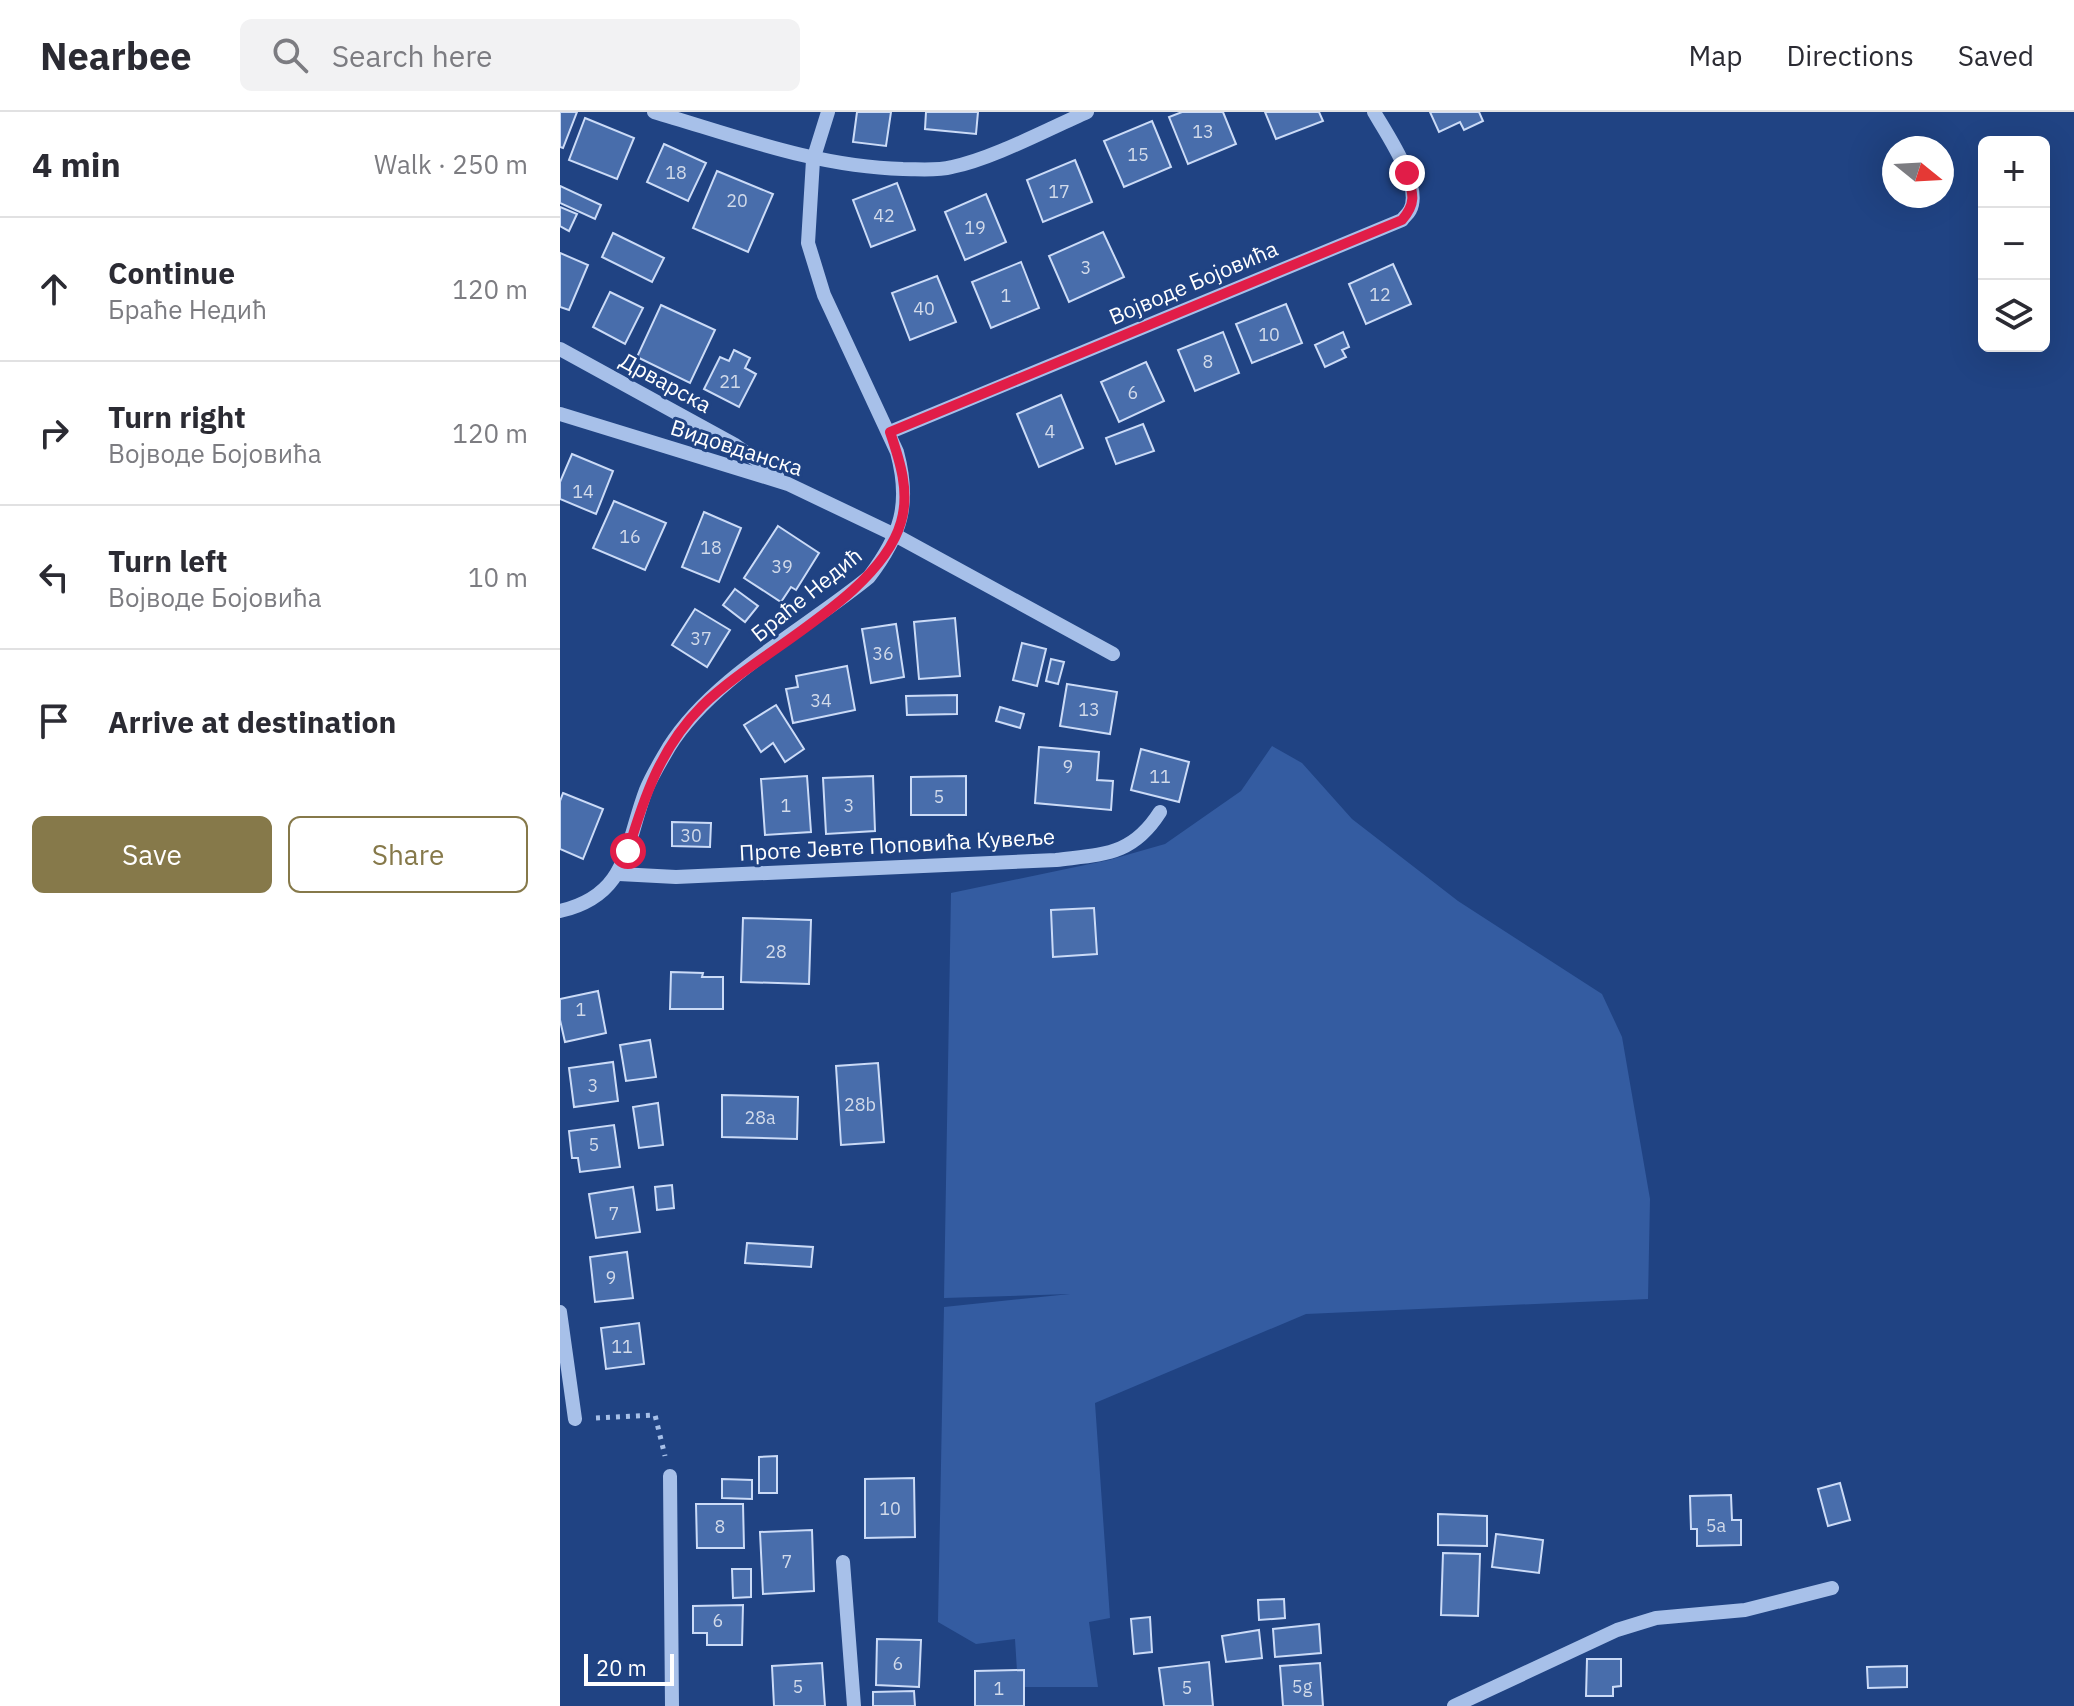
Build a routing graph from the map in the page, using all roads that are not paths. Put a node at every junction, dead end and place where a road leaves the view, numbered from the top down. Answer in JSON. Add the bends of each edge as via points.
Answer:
{"nodes":[{"id":1,"x":654,"y":112,"type":"edge"},
{"id":2,"x":828,"y":112,"type":"edge"},
{"id":3,"x":1087,"y":112,"type":"edge"},
{"id":4,"x":1374,"y":112,"type":"edge"},
{"id":5,"x":813,"y":160,"type":"junction"},
{"id":6,"x":560,"y":349,"type":"edge"},
{"id":7,"x":560,"y":414,"type":"edge"},
{"id":8,"x":890,"y":432,"type":"junction"},
{"id":9,"x":788,"y":484,"type":"junction"},
{"id":10,"x":895,"y":535,"type":"junction"},
{"id":11,"x":1113,"y":654,"type":"dead end"},
{"id":12,"x":1160,"y":812,"type":"dead end"},
{"id":13,"x":619,"y":874,"type":"junction"},
{"id":14,"x":560,"y":911,"type":"edge"},
{"id":15,"x":560,"y":1312,"type":"edge"},
{"id":16,"x":575,"y":1419,"type":"road end"},
{"id":17,"x":670,"y":1476,"type":"road end"},
{"id":18,"x":843,"y":1562,"type":"dead end"},
{"id":19,"x":1832,"y":1588,"type":"dead end"},
{"id":20,"x":672,"y":1706,"type":"edge"},
{"id":21,"x":854,"y":1706,"type":"edge"},
{"id":22,"x":1454,"y":1706,"type":"edge"}],
"edges":[{"from":1,"to":5,"type":"street"},
{"from":2,"to":5,"type":"street","name":"Браће Недић"},
{"from":3,"to":5,"type":"street","via":[[951,168]]},
{"from":4,"to":8,"type":"street","name":"Војводе Бојовића","via":[[1413,193],[1411,209],[1402,220]]},
{"from":5,"to":8,"type":"street","name":"Браће Недић","via":[[807,225],[811,261]]},
{"from":6,"to":9,"type":"street","name":"Дрварска","via":[[735,445]]},
{"from":7,"to":9,"type":"street","name":"Видовданска"},
{"from":8,"to":10,"type":"street","name":"Браће Недић","via":[[904,490],[902,521]]},
{"from":9,"to":10,"type":"street","name":"Видовданска"},
{"from":10,"to":11,"type":"street"},
{"from":10,"to":13,"type":"street","name":"Браће Недић","via":[[869,577],[701,707],[672,743],[646,790]]},
{"from":12,"to":13,"type":"street","name":"Проте Јевте Поповића Кувеље","via":[[1137,841],[1114,853],[1056,860],[676,877]]},
{"from":13,"to":14,"type":"street","via":[[593,898]]},
{"from":15,"to":16,"type":"street"},
{"from":17,"to":20,"type":"street"},
{"from":18,"to":21,"type":"street"},
{"from":19,"to":22,"type":"street","via":[[1745,1610],[1656,1618],[1617,1630]]}]}
